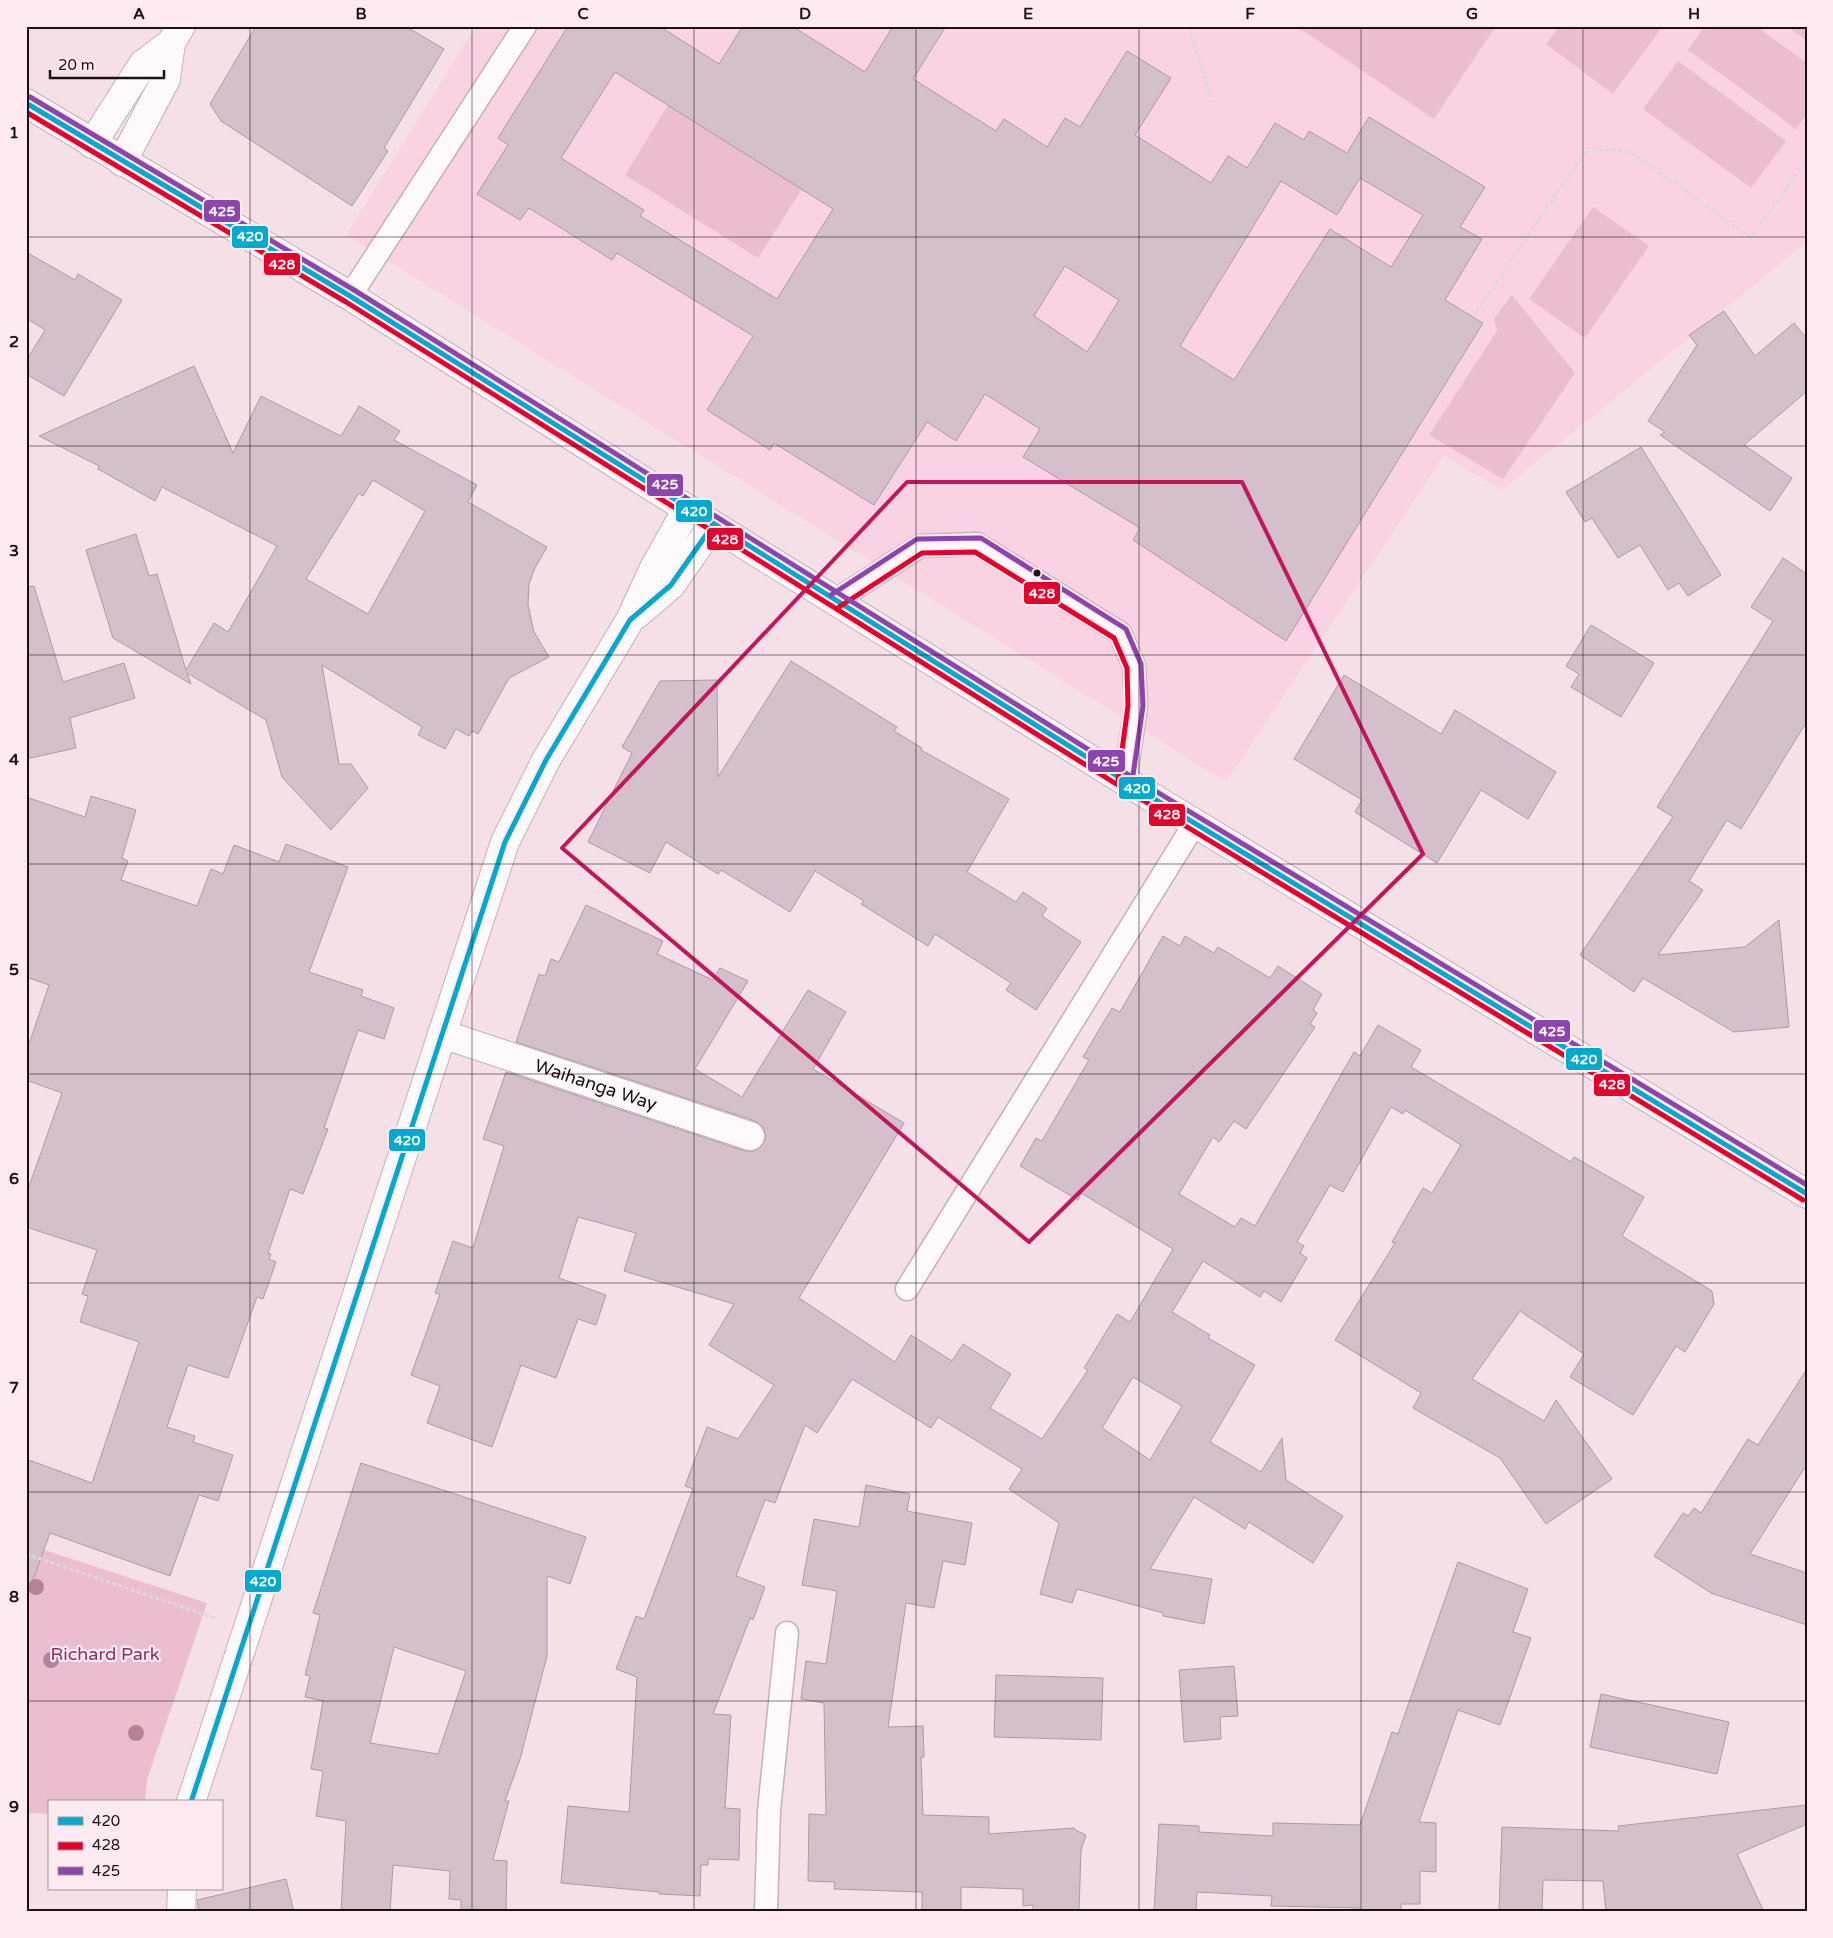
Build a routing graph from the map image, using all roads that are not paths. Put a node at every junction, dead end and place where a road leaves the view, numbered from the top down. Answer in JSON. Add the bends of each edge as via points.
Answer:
{"nodes":[{"id":1,"x":525,"y":26,"type":"edge"},
{"id":2,"x":176,"y":35,"type":"edge"},
{"id":3,"x":26,"y":103,"type":"edge"},
{"id":4,"x":92,"y":144,"type":"junction"},
{"id":5,"x":122,"y":162,"type":"junction"},
{"id":6,"x":350,"y":296,"type":"junction"},
{"id":7,"x":687,"y":509,"type":"junction"},
{"id":8,"x":713,"y":526,"type":"junction"},
{"id":9,"x":835,"y":601,"type":"junction"},
{"id":10,"x":630,"y":620,"type":"junction"},
{"id":11,"x":1125,"y":780,"type":"junction"},
{"id":12,"x":1195,"y":823,"type":"junction"},
{"id":13,"x":442,"y":1034,"type":"junction"},
{"id":14,"x":750,"y":1136,"type":"dead end"},
{"id":15,"x":1807,"y":1194,"type":"edge"},
{"id":16,"x":906,"y":1289,"type":"dead end"},
{"id":17,"x":787,"y":1633,"type":"dead end"},
{"id":18,"x":192,"y":1800,"type":"edge"},
{"id":19,"x":182,"y":1890,"type":"edge"},
{"id":20,"x":181,"y":1912,"type":"edge"},
{"id":21,"x":766,"y":1912,"type":"edge"}],
"edges":[{"from":1,"to":6,"type":"lane"},
{"from":2,"to":4,"type":"street","via":[[143,64]]},
{"from":2,"to":5,"type":"street","via":[[166,79]]},
{"from":3,"to":4,"type":"street"},
{"from":4,"to":5,"type":"street"},
{"from":5,"to":6,"type":"street"},
{"from":6,"to":7,"type":"street"},
{"from":7,"to":8,"type":"street"},
{"from":7,"to":10,"type":"street"},
{"from":8,"to":9,"type":"street"},
{"from":8,"to":10,"type":"street","via":[[671,585]]},
{"from":9,"to":11,"type":"street"},
{"from":9,"to":11,"type":"lane","via":[[920,546],[977,544],[1120,633],[1135,674],[1136,706]]},
{"from":10,"to":13,"type":"street","via":[[546,760],[505,842]]},
{"from":11,"to":12,"type":"street"},
{"from":12,"to":15,"type":"street"},
{"from":12,"to":16,"type":"lane"},
{"from":13,"to":14,"type":"street","name":"Waihanga Way"},
{"from":13,"to":18,"type":"street"},
{"from":17,"to":21,"type":"lane","via":[[769,1811]]},
{"from":19,"to":20,"type":"street"}]}
